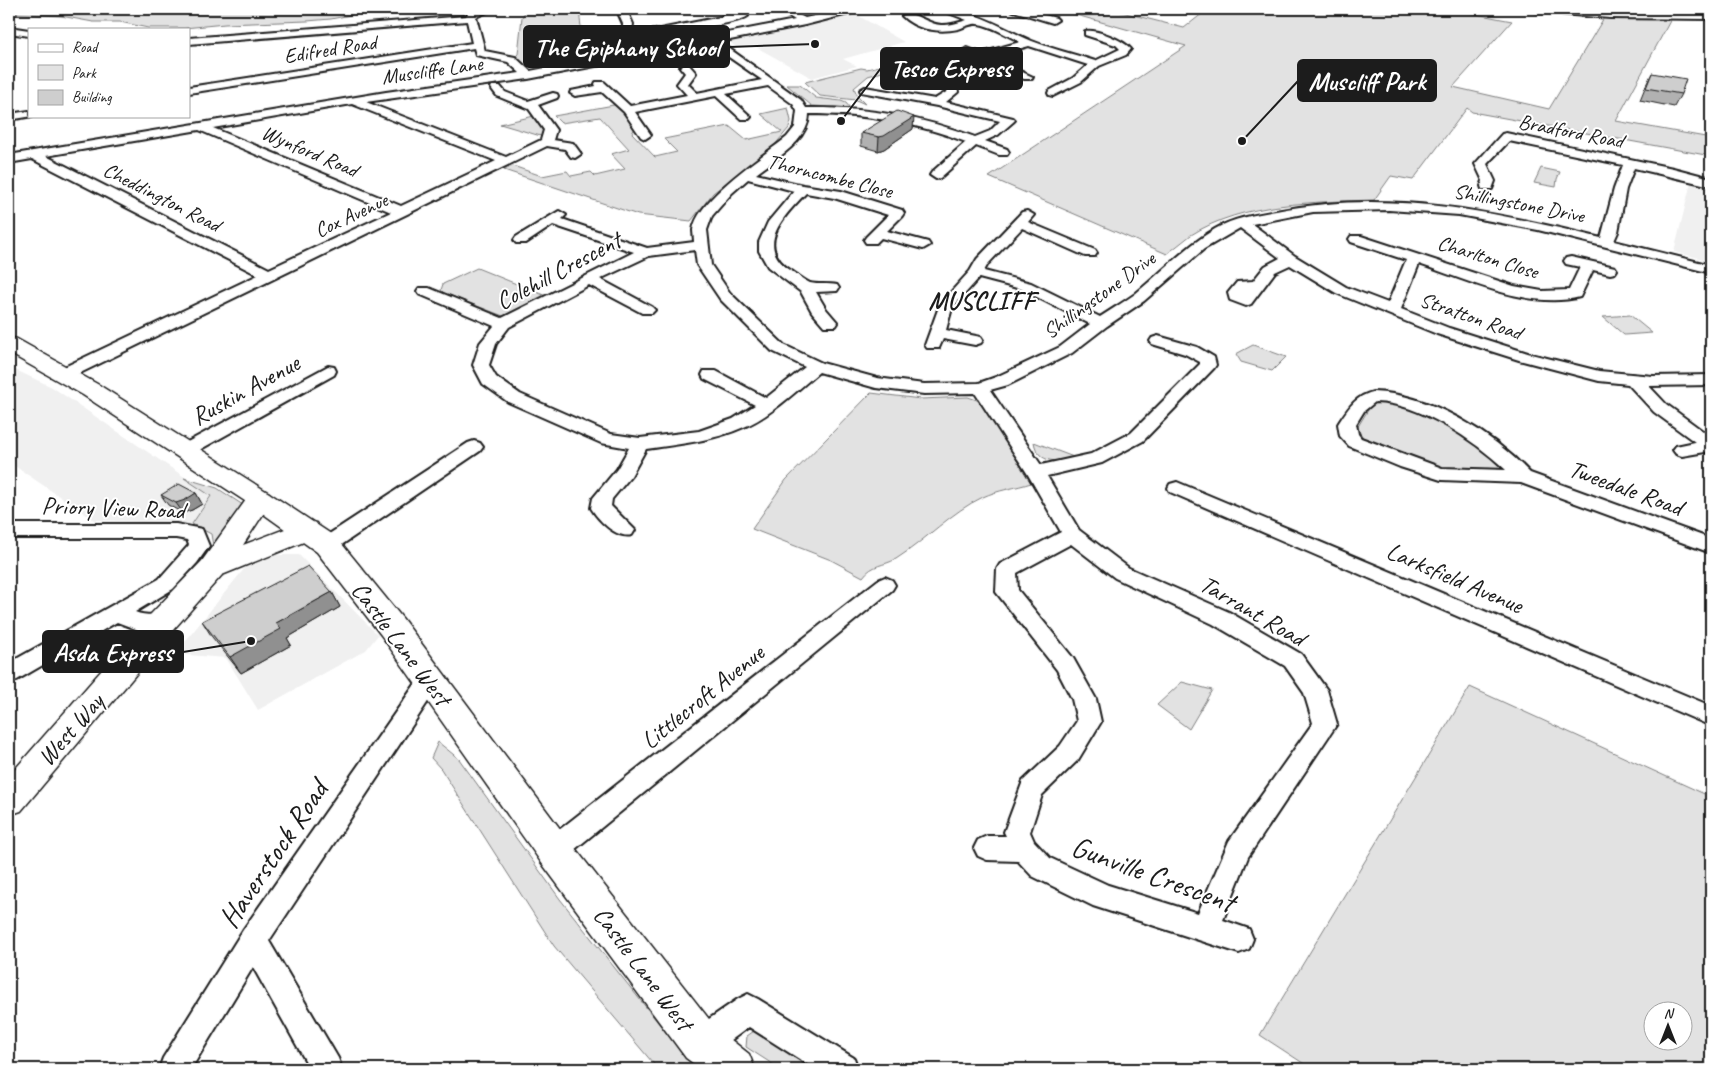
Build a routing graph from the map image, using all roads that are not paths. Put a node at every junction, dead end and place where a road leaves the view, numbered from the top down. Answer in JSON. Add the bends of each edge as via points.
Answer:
{"nodes":[{"id":1,"x":489,"y":9,"type":"edge"},
{"id":2,"x":627,"y":9,"type":"edge"},
{"id":3,"x":781,"y":9,"type":"edge"},
{"id":4,"x":857,"y":9,"type":"edge"},
{"id":5,"x":946,"y":9,"type":"edge"},
{"id":6,"x":1012,"y":9,"type":"edge"},
{"id":7,"x":1536,"y":9,"type":"edge"},
{"id":8,"x":907,"y":16,"type":"dead end"},
{"id":9,"x":1711,"y":16,"type":"edge"},
{"id":10,"x":471,"y":18,"type":"junction"},
{"id":11,"x":977,"y":20,"type":"junction"},
{"id":12,"x":1053,"y":20,"type":"dead end"},
{"id":13,"x":723,"y":21,"type":"dead end"},
{"id":14,"x":805,"y":22,"type":"junction"},
{"id":15,"x":9,"y":30,"type":"edge"},
{"id":16,"x":28,"y":33,"type":"edge"},
{"id":17,"x":628,"y":34,"type":"junction"},
{"id":18,"x":1089,"y":38,"type":"dead end"},
{"id":19,"x":190,"y":41,"type":"edge"},
{"id":20,"x":712,"y":41,"type":"junction"},
{"id":21,"x":1029,"y":43,"type":"junction"},
{"id":22,"x":477,"y":45,"type":"junction"},
{"id":23,"x":967,"y":51,"type":"dead end"},
{"id":24,"x":644,"y":53,"type":"junction"},
{"id":25,"x":980,"y":57,"type":"junction"},
{"id":26,"x":899,"y":61,"type":"dead end"},
{"id":27,"x":1095,"y":64,"type":"junction"},
{"id":28,"x":1016,"y":65,"type":"dead end"},
{"id":29,"x":685,"y":67,"type":"dead end"},
{"id":30,"x":1005,"y":68,"type":"junction"},
{"id":31,"x":528,"y":76,"type":"junction"},
{"id":32,"x":1028,"y":77,"type":"dead end"},
{"id":33,"x":1078,"y":80,"type":"junction"},
{"id":34,"x":770,"y":82,"type":"junction"},
{"id":35,"x":1093,"y":84,"type":"dead end"},
{"id":36,"x":496,"y":88,"type":"dead end"},
{"id":37,"x":1051,"y":88,"type":"dead end"},
{"id":38,"x":190,"y":90,"type":"edge"},
{"id":39,"x":865,"y":90,"type":"dead end"},
{"id":40,"x":718,"y":92,"type":"junction"},
{"id":41,"x":575,"y":93,"type":"dead end"},
{"id":42,"x":553,"y":96,"type":"dead end"},
{"id":43,"x":695,"y":96,"type":"junction"},
{"id":44,"x":353,"y":100,"type":"junction"},
{"id":45,"x":937,"y":103,"type":"junction"},
{"id":46,"x":528,"y":105,"type":"junction"},
{"id":47,"x":628,"y":110,"type":"junction"},
{"id":48,"x":803,"y":111,"type":"junction"},
{"id":49,"x":28,"y":114,"type":"edge"},
{"id":50,"x":9,"y":117,"type":"edge"},
{"id":51,"x":744,"y":117,"type":"dead end"},
{"id":52,"x":201,"y":127,"type":"junction"},
{"id":53,"x":645,"y":134,"type":"dead end"},
{"id":54,"x":546,"y":142,"type":"junction"},
{"id":55,"x":974,"y":142,"type":"junction"},
{"id":56,"x":1003,"y":152,"type":"dead end"},
{"id":57,"x":574,"y":154,"type":"dead end"},
{"id":58,"x":34,"y":155,"type":"junction"},
{"id":59,"x":9,"y":159,"type":"edge"},
{"id":60,"x":506,"y":162,"type":"junction"},
{"id":61,"x":1630,"y":163,"type":"junction"},
{"id":62,"x":746,"y":175,"type":"junction"},
{"id":63,"x":936,"y":175,"type":"dead end"},
{"id":64,"x":1711,"y":182,"type":"edge"},
{"id":65,"x":1487,"y":186,"type":"dead end"},
{"id":66,"x":803,"y":189,"type":"junction"},
{"id":67,"x":403,"y":212,"type":"junction"},
{"id":68,"x":1241,"y":222,"type":"junction"},
{"id":69,"x":1356,"y":239,"type":"dead end"},
{"id":70,"x":521,"y":240,"type":"dead end"},
{"id":71,"x":1606,"y":242,"type":"junction"},
{"id":72,"x":701,"y":245,"type":"junction"},
{"id":73,"x":923,"y":245,"type":"dead end"},
{"id":74,"x":646,"y":252,"type":"junction"},
{"id":75,"x":1090,"y":253,"type":"dead end"},
{"id":76,"x":1415,"y":257,"type":"junction"},
{"id":77,"x":1290,"y":259,"type":"junction"},
{"id":78,"x":1571,"y":261,"type":"dead end"},
{"id":79,"x":1588,"y":265,"type":"junction"},
{"id":80,"x":1711,"y":269,"type":"edge"},
{"id":81,"x":1610,"y":270,"type":"dead end"},
{"id":82,"x":976,"y":274,"type":"junction"},
{"id":83,"x":271,"y":276,"type":"junction"},
{"id":84,"x":589,"y":278,"type":"junction"},
{"id":85,"x":440,"y":282,"type":"dead end"},
{"id":86,"x":1257,"y":286,"type":"dead end"},
{"id":87,"x":805,"y":287,"type":"junction"},
{"id":88,"x":832,"y":288,"type":"dead end"},
{"id":89,"x":647,"y":310,"type":"dead end"},
{"id":90,"x":1392,"y":311,"type":"junction"},
{"id":91,"x":830,"y":323,"type":"dead end"},
{"id":92,"x":1101,"y":323,"type":"junction"},
{"id":93,"x":503,"y":324,"type":"junction"},
{"id":94,"x":975,"y":340,"type":"dead end"},
{"id":95,"x":1158,"y":341,"type":"dead end"},
{"id":96,"x":9,"y":344,"type":"edge"},
{"id":97,"x":816,"y":366,"type":"junction"},
{"id":98,"x":328,"y":371,"type":"dead end"},
{"id":99,"x":64,"y":374,"type":"junction"},
{"id":100,"x":710,"y":375,"type":"dead end"},
{"id":101,"x":1633,"y":379,"type":"junction"},
{"id":102,"x":1711,"y":380,"type":"edge"},
{"id":103,"x":980,"y":388,"type":"junction"},
{"id":104,"x":767,"y":405,"type":"junction"},
{"id":105,"x":640,"y":444,"type":"junction"},
{"id":106,"x":1711,"y":444,"type":"edge"},
{"id":107,"x":474,"y":447,"type":"dead end"},
{"id":108,"x":186,"y":450,"type":"junction"},
{"id":109,"x":1682,"y":450,"type":"dead end"},
{"id":110,"x":1036,"y":472,"type":"junction"},
{"id":111,"x":1523,"y":477,"type":"junction"},
{"id":112,"x":1177,"y":488,"type":"dead end"},
{"id":113,"x":260,"y":499,"type":"junction"},
{"id":114,"x":625,"y":530,"type":"dead end"},
{"id":115,"x":9,"y":531,"type":"edge"},
{"id":116,"x":1072,"y":535,"type":"junction"},
{"id":117,"x":317,"y":538,"type":"junction"},
{"id":118,"x":1711,"y":546,"type":"edge"},
{"id":119,"x":212,"y":568,"type":"junction"},
{"id":120,"x":884,"y":585,"type":"dead end"},
{"id":121,"x":124,"y":608,"type":"junction"},
{"id":122,"x":162,"y":622,"type":"junction"},
{"id":123,"x":9,"y":674,"type":"edge"},
{"id":124,"x":431,"y":680,"type":"junction"},
{"id":125,"x":1711,"y":716,"type":"edge"},
{"id":126,"x":9,"y":800,"type":"edge"},
{"id":127,"x":986,"y":848,"type":"dead end"},
{"id":128,"x":1024,"y":849,"type":"junction"},
{"id":129,"x":554,"y":850,"type":"junction"},
{"id":130,"x":1205,"y":929,"type":"junction"},
{"id":131,"x":1239,"y":939,"type":"dead end"},
{"id":132,"x":253,"y":940,"type":"junction"},
{"id":133,"x":702,"y":1043,"type":"junction"},
{"id":134,"x":174,"y":1069,"type":"edge"},
{"id":135,"x":327,"y":1069,"type":"edge"},
{"id":136,"x":734,"y":1069,"type":"edge"},
{"id":137,"x":843,"y":1069,"type":"edge"}],
"edges":[{"from":1,"to":10,"type":"street","via":[[471,15]]},
{"from":2,"to":17,"type":"street","via":[[624,15]]},
{"from":3,"to":14,"type":"street"},
{"from":4,"to":14,"type":"street","name":"Muscliffe Lane"},
{"from":5,"to":11,"type":"street"},
{"from":6,"to":12,"type":"street"},
{"from":7,"to":9,"type":"street","via":[[1610,15]]},
{"from":8,"to":11,"type":"street","via":[[936,31]]},
{"from":10,"to":19,"type":"street"},
{"from":10,"to":22,"type":"street"},
{"from":11,"to":21,"type":"street"},
{"from":13,"to":17,"type":"street"},
{"from":14,"to":20,"type":"street","name":"Muscliffe Lane"},
{"from":15,"to":16,"type":"street"},
{"from":17,"to":24,"type":"street","via":[[628,40]]},
{"from":18,"to":27,"type":"street","via":[[1102,37],[1120,43],[1126,49]]},
{"from":20,"to":24,"type":"street","name":"Muscliffe Lane"},
{"from":20,"to":34,"type":"street"},
{"from":21,"to":25,"type":"street"},
{"from":21,"to":27,"type":"street"},
{"from":22,"to":31,"type":"street","via":[[480,53],[517,61]]},
{"from":22,"to":38,"type":"street","name":"Edifred Road"},
{"from":23,"to":25,"type":"street"},
{"from":24,"to":31,"type":"street","name":"Muscliffe Lane"},
{"from":25,"to":30,"type":"street"},
{"from":26,"to":45,"type":"street","via":[[954,89]]},
{"from":27,"to":33,"type":"street"},
{"from":28,"to":30,"type":"street"},
{"from":29,"to":43,"type":"street","via":[[691,73],[682,84]]},
{"from":30,"to":32,"type":"street"},
{"from":31,"to":44,"type":"street","name":"Muscliffe Lane"},
{"from":33,"to":35,"type":"street"},
{"from":33,"to":37,"type":"street","via":[[1064,87]]},
{"from":34,"to":40,"type":"street"},
{"from":34,"to":48,"type":"street","via":[[797,102]]},
{"from":36,"to":46,"type":"street","via":[[501,94]]},
{"from":39,"to":45,"type":"street"},
{"from":40,"to":43,"type":"street"},
{"from":40,"to":51,"type":"street"},
{"from":41,"to":47,"type":"street","via":[[602,86]]},
{"from":42,"to":46,"type":"street"},
{"from":43,"to":47,"type":"street"},
{"from":44,"to":52,"type":"street","name":"Muscliffe Lane"},
{"from":44,"to":60,"type":"street"},
{"from":45,"to":55,"type":"street","via":[[1013,116],[994,133]]},
{"from":46,"to":54,"type":"street","via":[[550,130]]},
{"from":47,"to":53,"type":"street"},
{"from":48,"to":55,"type":"street","via":[[889,116],[925,124]]},
{"from":48,"to":62,"type":"street","name":"Shillingstone Drive","via":[[801,128],[792,140]]},
{"from":49,"to":50,"type":"street"},
{"from":52,"to":58,"type":"street","name":"Muscliffe Lane"},
{"from":52,"to":67,"type":"street","name":"Wynford Road"},
{"from":54,"to":57,"type":"street","via":[[569,146]]},
{"from":54,"to":60,"type":"street","name":"Cox Avenue"},
{"from":55,"to":56,"type":"street"},
{"from":55,"to":63,"type":"street"},
{"from":58,"to":59,"type":"street","name":"Muscliffe Lane"},
{"from":58,"to":83,"type":"street","name":"Cheddington Road"},
{"from":60,"to":67,"type":"street","name":"Cox Avenue"},
{"from":61,"to":64,"type":"street","name":"Bradford Road"},
{"from":61,"to":65,"type":"street","name":"Bradford Road","via":[[1502,136],[1481,164],[1489,181]]},
{"from":61,"to":71,"type":"street","name":"Bradford Road"},
{"from":62,"to":66,"type":"street","name":"Thorncombe Close"},
{"from":62,"to":72,"type":"street","name":"Shillingstone Drive","via":[[727,190],[706,215],[700,230]]},
{"from":66,"to":73,"type":"street","name":"Thorncombe Close","via":[[836,194],[897,213],[874,237]]},
{"from":66,"to":87,"type":"street","via":[[772,227],[766,249],[768,259],[778,269]]},
{"from":67,"to":83,"type":"street","name":"Cox Avenue"},
{"from":68,"to":71,"type":"street","name":"Shillingstone Drive","via":[[1313,208],[1426,208],[1489,216]]},
{"from":68,"to":77,"type":"street","name":"Stratton Road"},
{"from":68,"to":92,"type":"street","name":"Shillingstone Drive","via":[[1199,246],[1138,298]]},
{"from":69,"to":76,"type":"street","name":"Charlton Close"},
{"from":70,"to":74,"type":"street","via":[[555,217]]},
{"from":71,"to":80,"type":"street","name":"Shillingstone Drive"},
{"from":72,"to":74,"type":"street","name":"Colehill Crescent"},
{"from":72,"to":97,"type":"street","name":"Shillingstone Drive","via":[[704,265],[725,296],[778,348]]},
{"from":74,"to":84,"type":"street","name":"Colehill Crescent"},
{"from":75,"to":82,"type":"street","via":[[1037,229],[1023,219],[982,262]]},
{"from":76,"to":79,"type":"street","name":"Charlton Close","via":[[1516,291],[1550,297],[1575,294]]},
{"from":76,"to":90,"type":"street","name":"Charlton Close"},
{"from":77,"to":86,"type":"street","via":[[1270,269]]},
{"from":77,"to":90,"type":"street","name":"Stratton Road","via":[[1341,290]]},
{"from":78,"to":79,"type":"street"},
{"from":79,"to":81,"type":"street"},
{"from":82,"to":92,"type":"street","via":[[1026,286]]},
{"from":82,"to":94,"type":"street","via":[[945,307],[935,339]]},
{"from":83,"to":99,"type":"street","name":"Cox Avenue"},
{"from":84,"to":89,"type":"street"},
{"from":84,"to":93,"type":"street","name":"Colehill Crescent"},
{"from":85,"to":93,"type":"street","via":[[418,294]]},
{"from":87,"to":88,"type":"street"},
{"from":87,"to":91,"type":"street","via":[[820,313]]},
{"from":90,"to":101,"type":"street","name":"Stratton Road","via":[[1525,357],[1599,376]]},
{"from":92,"to":103,"type":"street","name":"Shillingstone Drive","via":[[1066,350]]},
{"from":93,"to":105,"type":"street","name":"Colehill Crescent","via":[[488,343],[481,365],[489,380],[514,398],[607,439]]},
{"from":95,"to":110,"type":"street","via":[[1194,350],[1208,360],[1208,365],[1137,437],[1096,459]]},
{"from":96,"to":99,"type":"main road","name":"Castle Lane West"},
{"from":97,"to":103,"type":"street","name":"Shillingstone Drive","via":[[876,383],[924,389]]},
{"from":97,"to":104,"type":"street","name":"Colehill Crescent"},
{"from":98,"to":108,"type":"street","name":"Ruskin Avenue"},
{"from":99,"to":108,"type":"main road","name":"Castle Lane West"},
{"from":100,"to":104,"type":"street"},
{"from":101,"to":102,"type":"street","name":"Stratton Road"},
{"from":101,"to":106,"type":"street","via":[[1660,408]]},
{"from":103,"to":110,"type":"street","name":"Tarrant Road"},
{"from":104,"to":105,"type":"street","name":"Colehill Crescent","via":[[739,423],[702,436]]},
{"from":105,"to":114,"type":"street","via":[[624,472],[603,498],[601,508]]},
{"from":106,"to":109,"type":"street"},
{"from":107,"to":117,"type":"street"},
{"from":108,"to":113,"type":"main road","name":"Castle Lane West"},
{"from":110,"to":116,"type":"street","name":"Tarrant Road"},
{"from":111,"to":111,"type":"street","name":"Tweedale Road","via":[[1441,474],[1355,442],[1349,436],[1347,424],[1363,402],[1372,398],[1395,399],[1443,416],[1513,464]]},
{"from":111,"to":118,"type":"street","name":"Tweedale Road"},
{"from":112,"to":125,"type":"street","name":"Larksfield Avenue"},
{"from":113,"to":117,"type":"main road","name":"Castle Lane West"},
{"from":113,"to":119,"type":"main road","name":"West Way"},
{"from":115,"to":121,"type":"street","name":"Priory View Road","via":[[195,534],[199,546],[166,584]]},
{"from":116,"to":128,"type":"street","via":[[1007,570],[1007,592],[1065,664],[1084,699],[1089,722],[1069,753],[1032,789],[1017,832]]},
{"from":116,"to":130,"type":"street","name":"Tarrant Road","via":[[1122,573],[1221,618],[1293,660],[1315,690],[1325,724],[1238,850]]},
{"from":117,"to":119,"type":"main road","name":"West Way"},
{"from":117,"to":124,"type":"main road","name":"Castle Lane West"},
{"from":119,"to":122,"type":"main road","name":"West Way"},
{"from":120,"to":129,"type":"street","name":"Littlecroft Avenue"},
{"from":121,"to":122,"type":"street","via":[[126,617],[141,624]]},
{"from":121,"to":123,"type":"street"},
{"from":122,"to":126,"type":"main road","name":"West Way"},
{"from":124,"to":129,"type":"main road","name":"Castle Lane West"},
{"from":124,"to":132,"type":"street","name":"Haverstock Road"},
{"from":127,"to":128,"type":"street"},
{"from":128,"to":130,"type":"street","name":"Gunville Crescent","via":[[1041,867],[1103,896]]},
{"from":129,"to":133,"type":"main road","name":"Castle Lane West"},
{"from":130,"to":131,"type":"street","name":"Gunville Crescent"},
{"from":132,"to":134,"type":"street","name":"Haverstock Road"},
{"from":132,"to":135,"type":"street"},
{"from":133,"to":136,"type":"main road","name":"Castle Lane West"},
{"from":133,"to":137,"type":"street","name":"Castle Lane West","via":[[748,1010]]}]}
